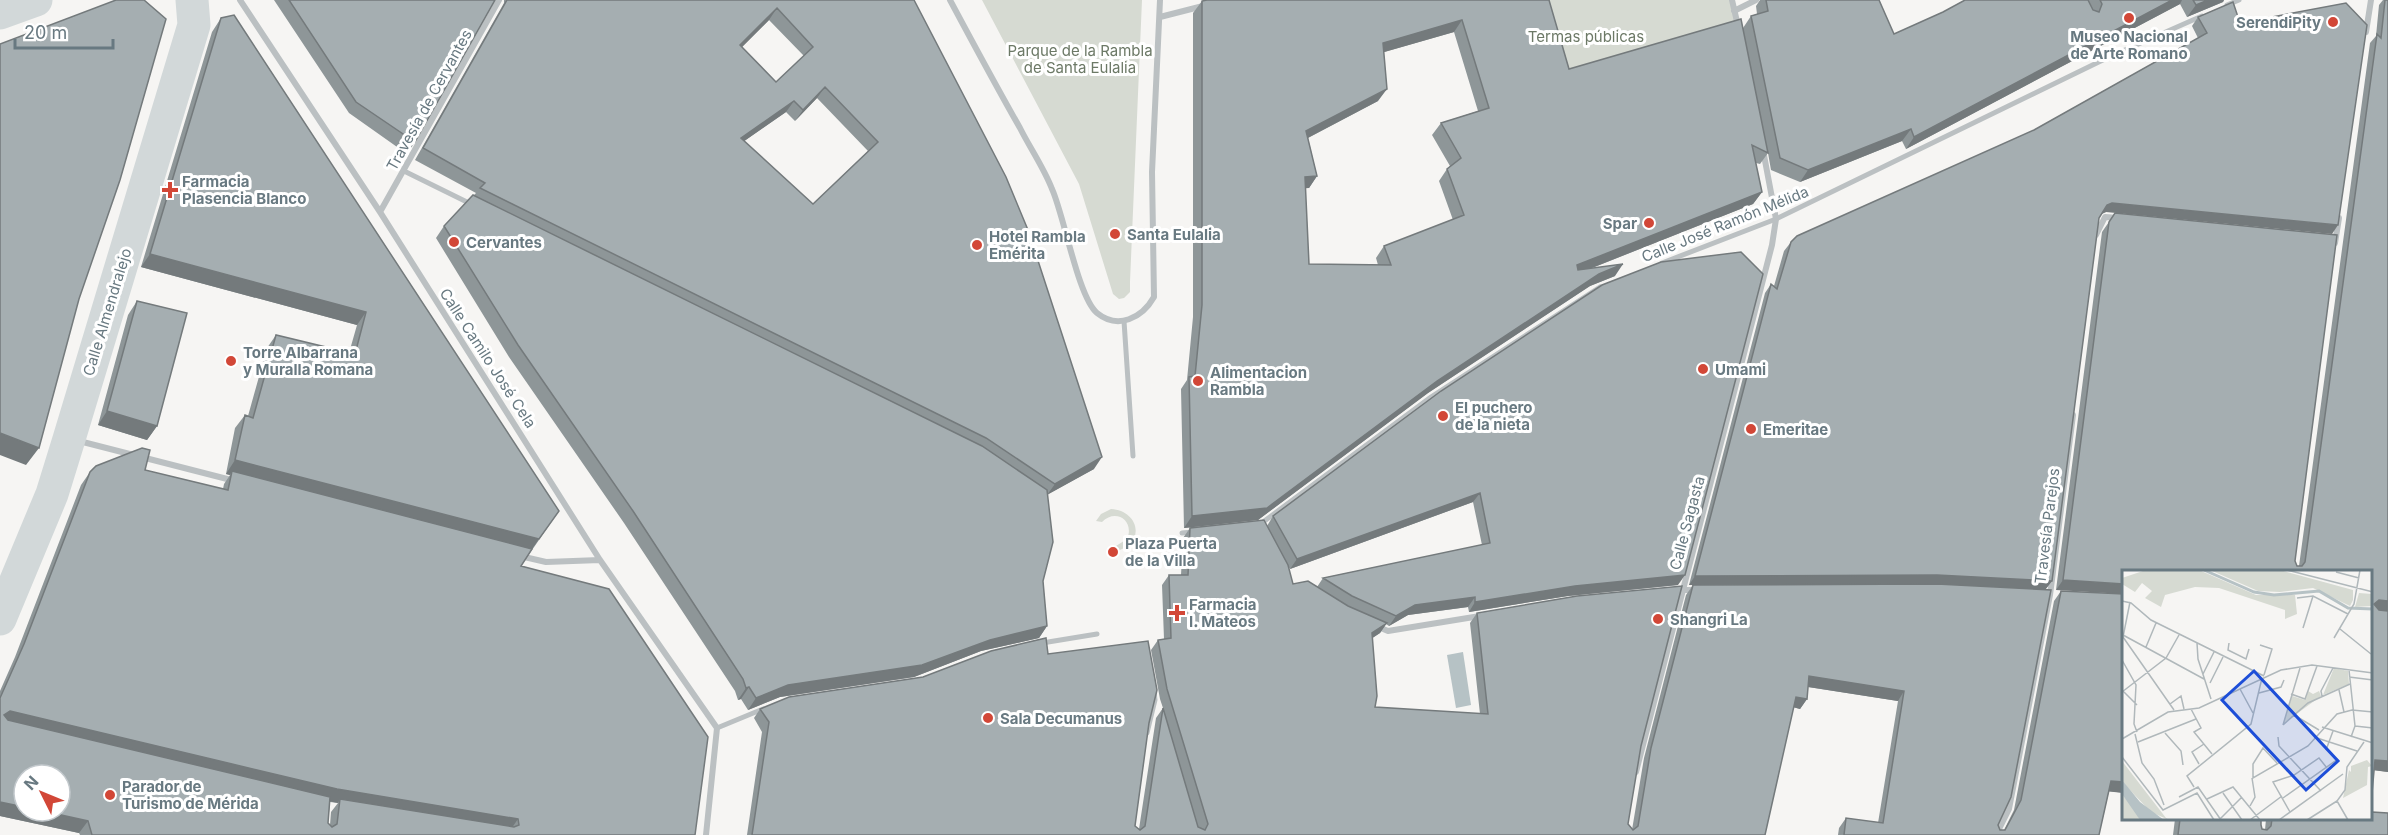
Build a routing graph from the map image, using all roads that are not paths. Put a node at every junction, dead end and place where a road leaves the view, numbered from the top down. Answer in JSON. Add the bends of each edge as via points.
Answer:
{"nodes":[{"id":1,"x":36,"y":0,"type":"edge"},
{"id":2,"x":192,"y":0,"type":"edge"},
{"id":3,"x":240,"y":0,"type":"edge"},
{"id":4,"x":499,"y":0,"type":"edge"},
{"id":5,"x":950,"y":0,"type":"edge"},
{"id":6,"x":1160,"y":0,"type":"edge"},
{"id":7,"x":1732,"y":0,"type":"edge"},
{"id":8,"x":1756,"y":0,"type":"edge"},
{"id":9,"x":2239,"y":0,"type":"edge"},
{"id":10,"x":2371,"y":0,"type":"edge"},
{"id":11,"x":1213,"y":3,"type":"edge"},
{"id":12,"x":2217,"y":9,"type":"edge"},
{"id":13,"x":1734,"y":11,"type":"junction"},
{"id":14,"x":0,"y":14,"type":"edge"},
{"id":15,"x":2206,"y":14,"type":"edge"},
{"id":16,"x":1160,"y":17,"type":"junction"},
{"id":17,"x":1738,"y":29,"type":"edge"},
{"id":18,"x":2364,"y":46,"type":"edge"},
{"id":19,"x":1761,"y":141,"type":"edge"},
{"id":20,"x":404,"y":171,"type":"junction"},
{"id":21,"x":2341,"y":205,"type":"edge"},
{"id":22,"x":478,"y":207,"type":"edge"},
{"id":23,"x":380,"y":212,"type":"junction"},
{"id":24,"x":1776,"y":219,"type":"junction"},
{"id":25,"x":2128,"y":219,"type":"edge"},
{"id":26,"x":2324,"y":238,"type":"edge"},
{"id":27,"x":2336,"y":240,"type":"junction"},
{"id":28,"x":2095,"y":242,"type":"edge"},
{"id":29,"x":2334,"y":251,"type":"edge"},
{"id":30,"x":1658,"y":265,"type":"edge"},
{"id":31,"x":1604,"y":286,"type":"edge"},
{"id":32,"x":1124,"y":321,"type":"junction"},
{"id":33,"x":2074,"y":407,"type":"edge"},
{"id":34,"x":69,"y":439,"type":"junction"},
{"id":35,"x":1133,"y":456,"type":"dead end"},
{"id":36,"x":244,"y":484,"type":"edge"},
{"id":37,"x":1260,"y":525,"type":"junction"},
{"id":38,"x":1249,"y":526,"type":"edge"},
{"id":39,"x":1204,"y":531,"type":"edge"},
{"id":40,"x":1182,"y":533,"type":"dead end"},
{"id":41,"x":1265,"y":535,"type":"edge"},
{"id":42,"x":511,"y":553,"type":"edge"},
{"id":43,"x":600,"y":560,"type":"junction"},
{"id":44,"x":1682,"y":590,"type":"junction"},
{"id":45,"x":1706,"y":590,"type":"edge"},
{"id":46,"x":1671,"y":591,"type":"edge"},
{"id":47,"x":2039,"y":595,"type":"edge"},
{"id":48,"x":2050,"y":595,"type":"junction"},
{"id":49,"x":2061,"y":596,"type":"edge"},
{"id":50,"x":1490,"y":614,"type":"edge"},
{"id":51,"x":0,"y":619,"type":"edge"},
{"id":52,"x":1370,"y":623,"type":"edge"},
{"id":53,"x":1097,"y":634,"type":"dead end"},
{"id":54,"x":1039,"y":643,"type":"edge"},
{"id":55,"x":1151,"y":680,"type":"edge"},
{"id":56,"x":1155,"y":700,"type":"junction"},
{"id":57,"x":770,"y":706,"type":"edge"},
{"id":58,"x":1158,"y":711,"type":"edge"},
{"id":59,"x":717,"y":728,"type":"junction"},
{"id":60,"x":1145,"y":746,"type":"edge"},
{"id":61,"x":1635,"y":779,"type":"edge"},
{"id":62,"x":706,"y":835,"type":"edge"},
{"id":63,"x":1996,"y":835,"type":"edge"}],
"edges":[{"from":1,"to":14,"type":"main road"},
{"from":2,"to":34,"type":"main road","name":"Calle Almendralejo","via":[[194,25]]},
{"from":3,"to":23,"type":"street","name":"Calle Camilo José Cela"},
{"from":4,"to":20,"type":"street","name":"Travesía de Cervantes"},
{"from":5,"to":32,"type":"street","via":[[1052,189],[1085,293],[1095,311],[1107,319]]},
{"from":6,"to":16,"type":"street"},
{"from":7,"to":13,"type":"street"},
{"from":8,"to":13,"type":"street"},
{"from":9,"to":12,"type":"street"},
{"from":10,"to":18,"type":"street"},
{"from":11,"to":16,"type":"street"},
{"from":13,"to":17,"type":"street"},
{"from":15,"to":24,"type":"street","name":"Calle José Ramón Mélida"},
{"from":16,"to":32,"type":"street","via":[[1152,172],[1154,297],[1137,317]]},
{"from":19,"to":24,"type":"street"},
{"from":20,"to":22,"type":"street"},
{"from":20,"to":23,"type":"street","name":"Travesía de Cervantes"},
{"from":21,"to":27,"type":"street"},
{"from":23,"to":43,"type":"street","name":"Calle Camilo José Cela"},
{"from":24,"to":30,"type":"street","name":"Calle José Ramón Mélida"},
{"from":24,"to":44,"type":"street","name":"Calle Sagasta"},
{"from":25,"to":28,"type":"street","via":[[2105,217]]},
{"from":26,"to":27,"type":"street"},
{"from":27,"to":29,"type":"street"},
{"from":31,"to":37,"type":"street","via":[[1431,397]]},
{"from":32,"to":35,"type":"street"},
{"from":33,"to":48,"type":"street","name":"Travesía Parejos"},
{"from":34,"to":36,"type":"street"},
{"from":34,"to":51,"type":"main road","name":"Calle Almendralejo","via":[[52,494]]},
{"from":37,"to":38,"type":"street"},
{"from":37,"to":41,"type":"street"},
{"from":39,"to":40,"type":"street"},
{"from":42,"to":43,"type":"street","via":[[546,562]]},
{"from":43,"to":59,"type":"street","name":"Calle Camilo José Cela"},
{"from":44,"to":45,"type":"street"},
{"from":44,"to":46,"type":"street"},
{"from":44,"to":61,"type":"street","name":"Calle Sagasta"},
{"from":47,"to":48,"type":"street"},
{"from":48,"to":49,"type":"street"},
{"from":48,"to":63,"type":"street","name":"Travesía Parejos","via":[[2009,808]]},
{"from":50,"to":52,"type":"street","via":[[1388,631]]},
{"from":53,"to":54,"type":"street"},
{"from":55,"to":56,"type":"street"},
{"from":56,"to":58,"type":"street"},
{"from":56,"to":60,"type":"street"},
{"from":57,"to":59,"type":"street"},
{"from":59,"to":62,"type":"street"}]}
